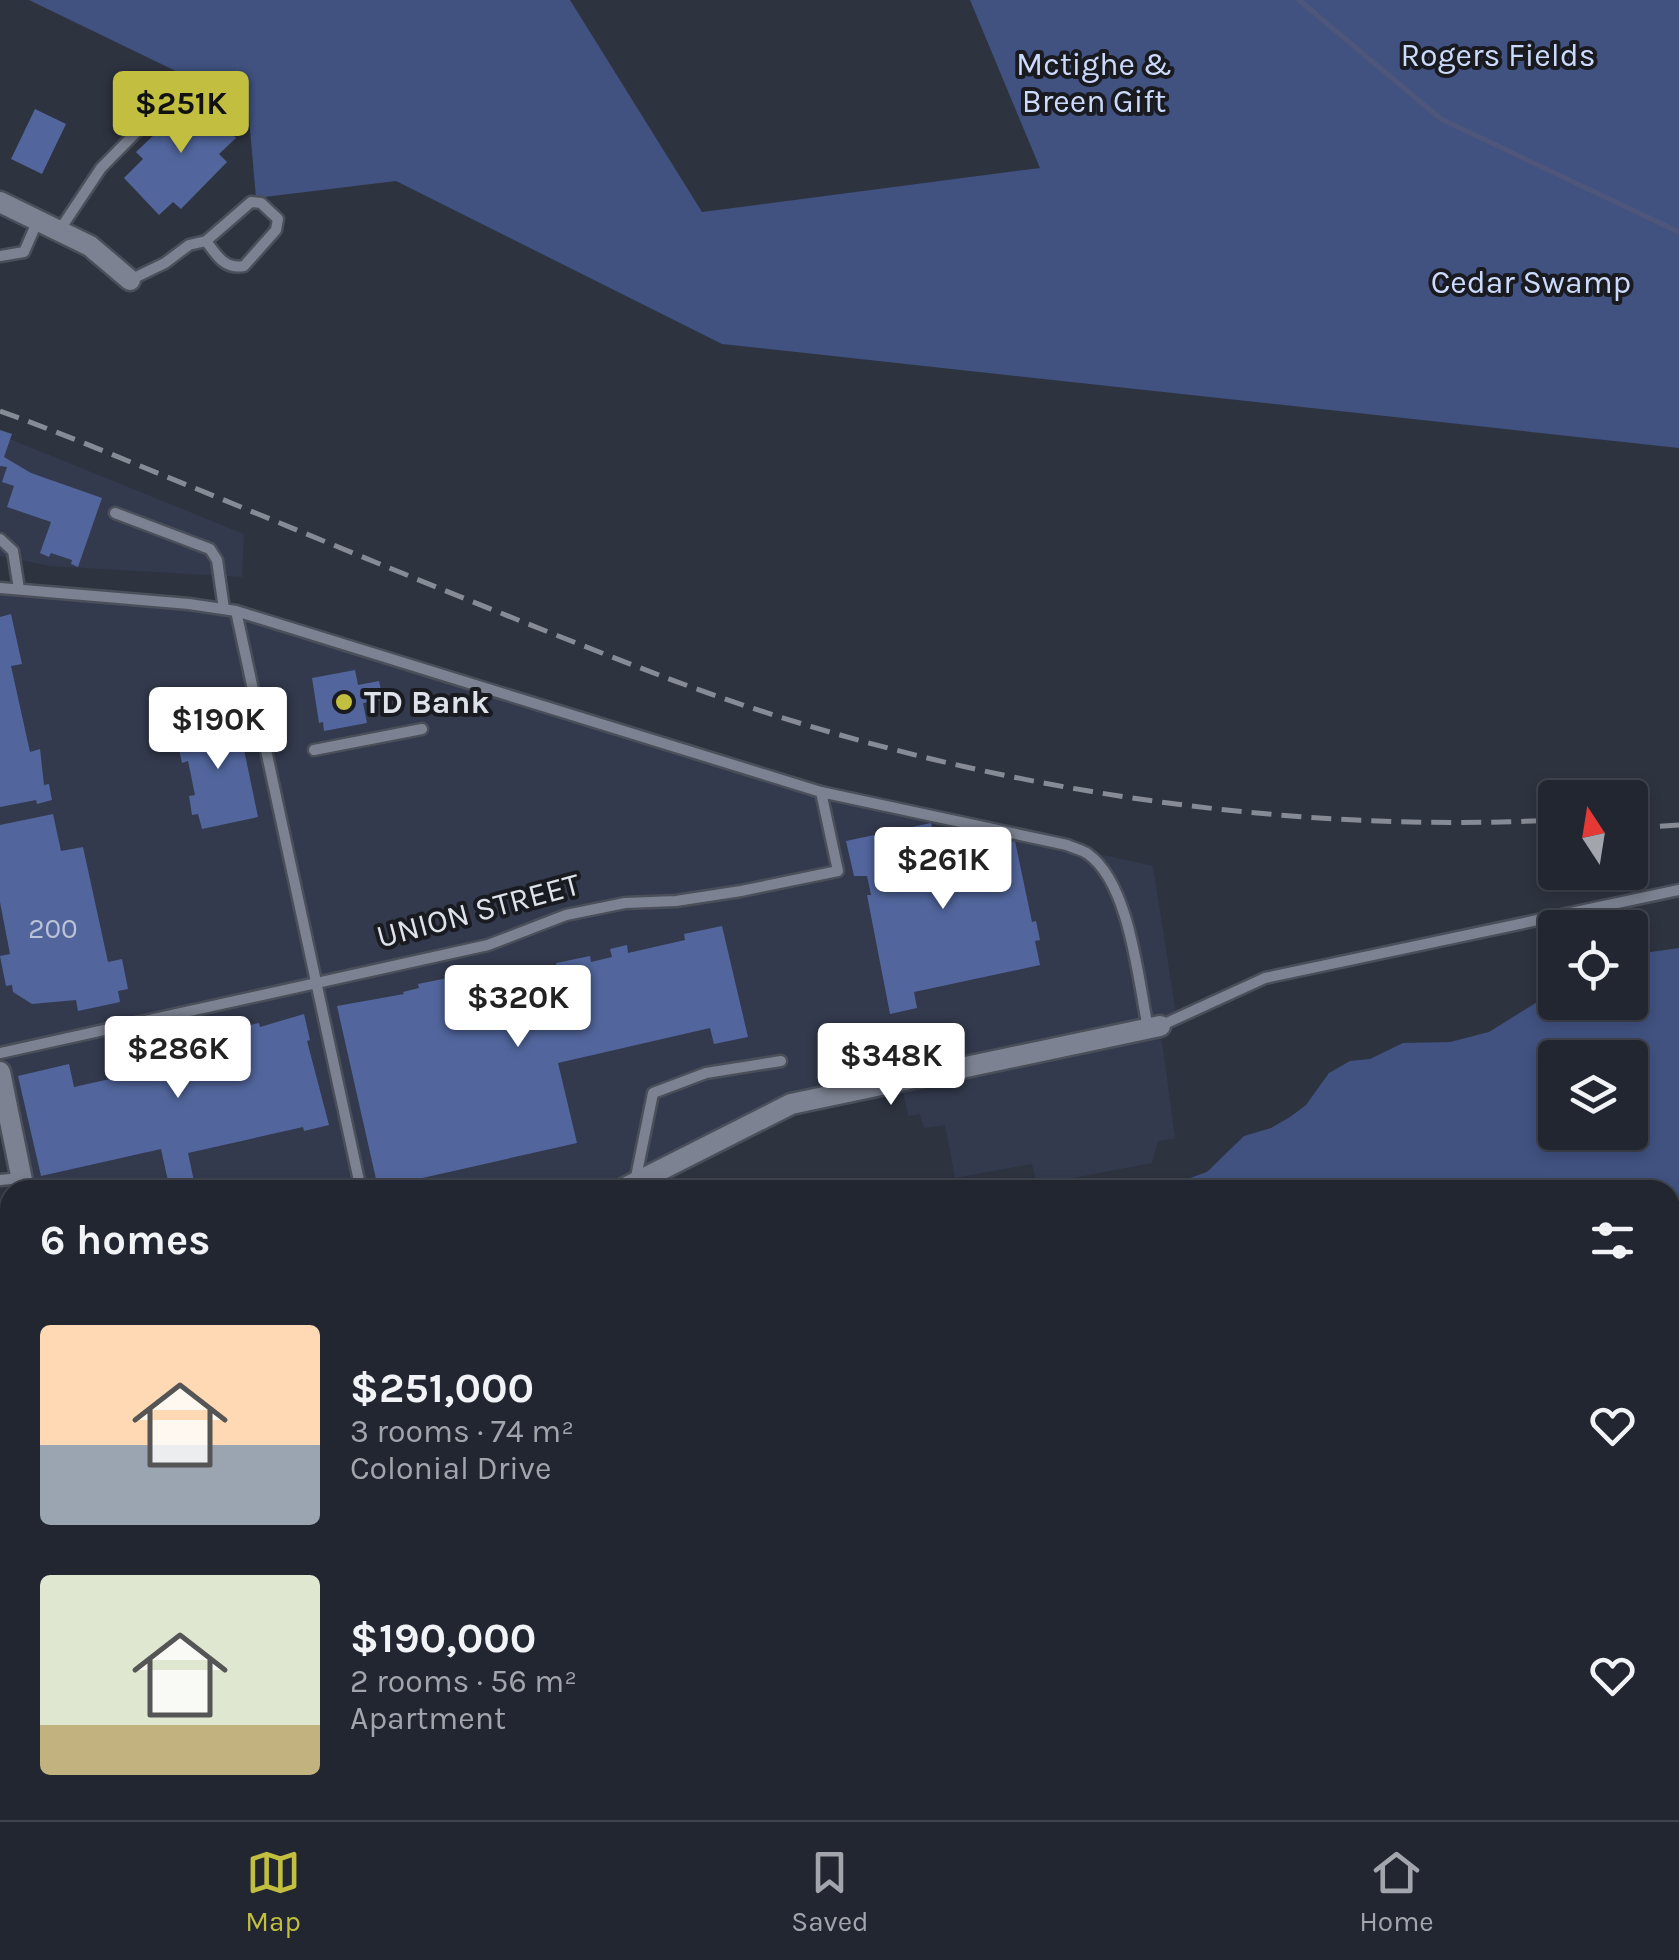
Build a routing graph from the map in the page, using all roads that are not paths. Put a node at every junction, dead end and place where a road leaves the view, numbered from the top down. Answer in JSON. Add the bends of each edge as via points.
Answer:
{"nodes":[{"id":1,"x":166,"y":101,"type":"dead end"},
{"id":2,"x":0,"y":202,"type":"edge"},
{"id":3,"x":38,"y":220,"type":"junction"},
{"id":4,"x":59,"y":230,"type":"junction"},
{"id":5,"x":206,"y":240,"type":"junction"},
{"id":6,"x":0,"y":256,"type":"edge"},
{"id":7,"x":130,"y":280,"type":"joint"},
{"id":8,"x":115,"y":513,"type":"dead end"},
{"id":9,"x":0,"y":539,"type":"edge"},
{"id":10,"x":0,"y":588,"type":"edge"},
{"id":11,"x":20,"y":589,"type":"junction"},
{"id":12,"x":230,"y":610,"type":"junction"},
{"id":13,"x":422,"y":729,"type":"dead end"},
{"id":14,"x":314,"y":750,"type":"dead end"},
{"id":15,"x":821,"y":792,"type":"junction"},
{"id":16,"x":1679,"y":890,"type":"edge"},
{"id":17,"x":316,"y":983,"type":"junction"},
{"id":18,"x":1154,"y":1027,"type":"junction"},
{"id":19,"x":0,"y":1053,"type":"edge"},
{"id":20,"x":781,"y":1061,"type":"dead end"},
{"id":21,"x":0,"y":1072,"type":"edge"},
{"id":22,"x":22,"y":1180,"type":"edge"},
{"id":23,"x":359,"y":1180,"type":"edge"},
{"id":24,"x":630,"y":1180,"type":"edge"},
{"id":25,"x":642,"y":1180,"type":"edge"}],
"edges":[{"from":1,"to":4,"type":"lane","via":[[101,168]]},
{"from":2,"to":3,"type":"street"},
{"from":3,"to":4,"type":"street"},
{"from":3,"to":6,"type":"lane","via":[[24,252]]},
{"from":4,"to":7,"type":"street"},
{"from":5,"to":5,"type":"lane","via":[[250,202],[278,219],[244,266],[222,262]]},
{"from":5,"to":7,"type":"lane"},
{"from":8,"to":12,"type":"lane","via":[[210,549]]},
{"from":9,"to":11,"type":"lane","via":[[13,551]]},
{"from":10,"to":11,"type":"lane"},
{"from":11,"to":12,"type":"lane"},
{"from":12,"to":15,"type":"lane"},
{"from":12,"to":17,"type":"lane"},
{"from":13,"to":14,"type":"lane"},
{"from":15,"to":17,"type":"lane","name":"UNION STREET","via":[[838,871],[566,916],[488,945]]},
{"from":15,"to":18,"type":"lane","via":[[1088,854],[1120,902]]},
{"from":16,"to":18,"type":"lane","via":[[1265,978]]},
{"from":17,"to":19,"type":"lane","name":"UNION STREET"},
{"from":17,"to":23,"type":"lane"},
{"from":18,"to":25,"type":"street","via":[[791,1104]]},
{"from":20,"to":24,"type":"lane","via":[[706,1073],[653,1094]]},
{"from":21,"to":22,"type":"street"}]}
